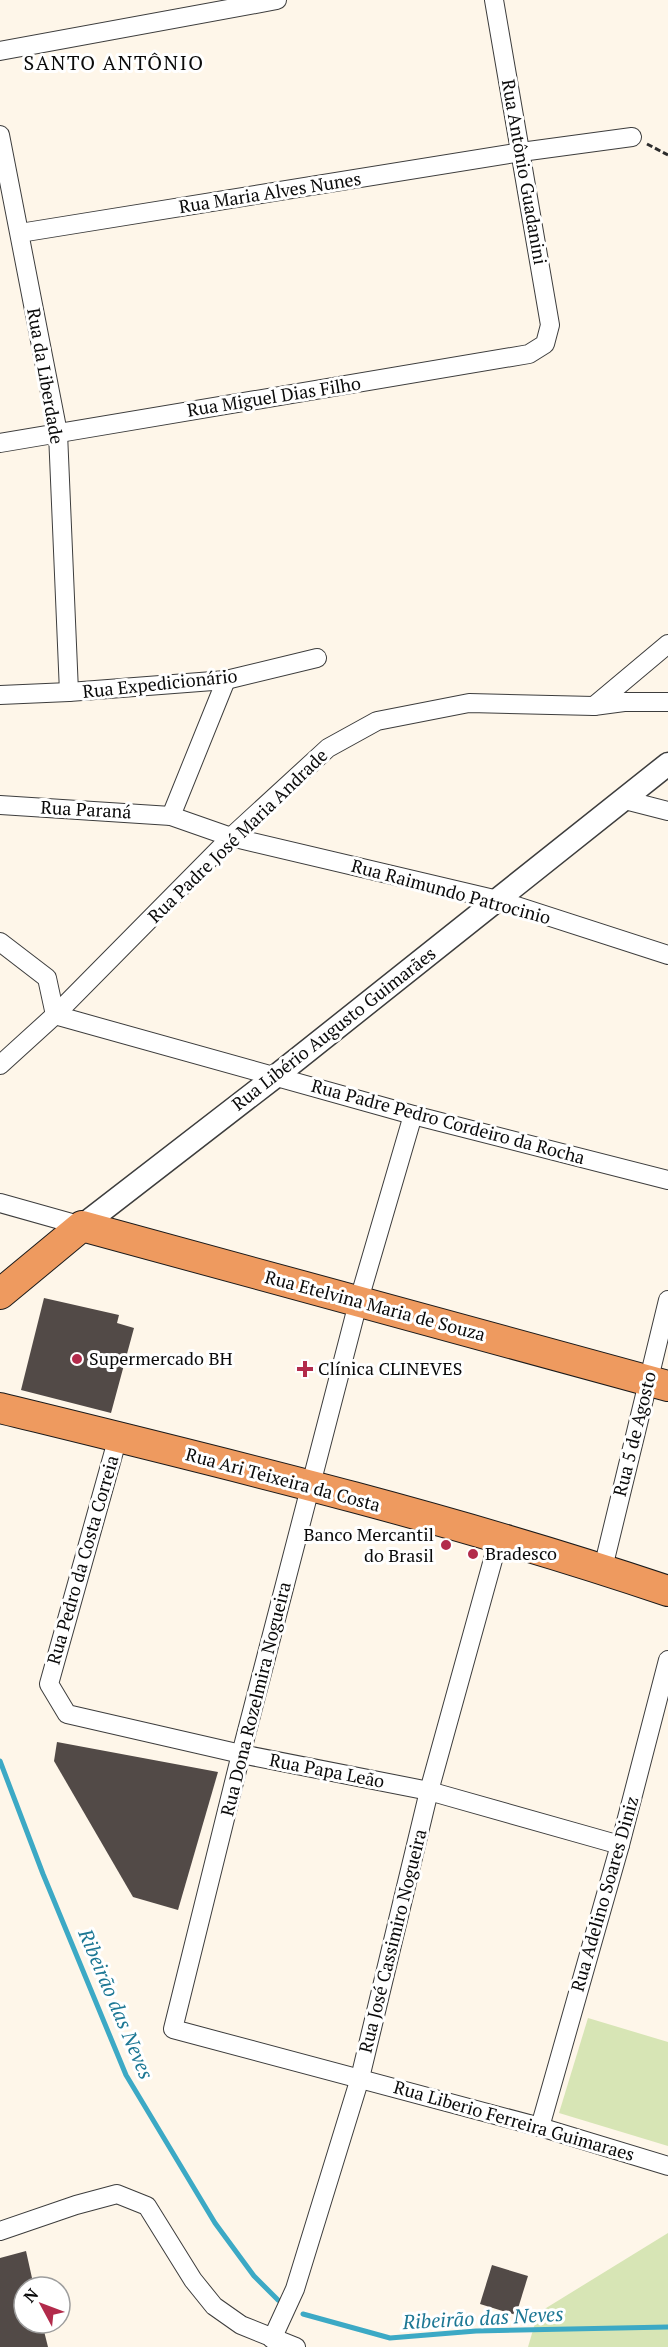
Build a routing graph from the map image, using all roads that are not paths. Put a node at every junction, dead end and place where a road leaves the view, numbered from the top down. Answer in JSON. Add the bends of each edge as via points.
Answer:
{"nodes":[{"id":1,"x":277,"y":0,"type":"edge"},
{"id":2,"x":494,"y":0,"type":"edge"},
{"id":3,"x":0,"y":51,"type":"edge"},
{"id":4,"x":0,"y":135,"type":"edge"},
{"id":5,"x":632,"y":137,"type":"road end"},
{"id":6,"x":520,"y":152,"type":"junction"},
{"id":7,"x":20,"y":234,"type":"junction"},
{"id":8,"x":544,"y":344,"type":"joint"},
{"id":9,"x":58,"y":433,"type":"junction"},
{"id":10,"x":0,"y":443,"type":"edge"},
{"id":11,"x":668,"y":644,"type":"edge"},
{"id":12,"x":317,"y":658,"type":"dead end"},
{"id":13,"x":226,"y":680,"type":"junction"},
{"id":14,"x":69,"y":692,"type":"junction"},
{"id":15,"x":0,"y":695,"type":"edge"},
{"id":16,"x":668,"y":702,"type":"edge"},
{"id":17,"x":594,"y":706,"type":"junction"},
{"id":18,"x":668,"y":764,"type":"edge"},
{"id":19,"x":625,"y":800,"type":"junction"},
{"id":20,"x":0,"y":805,"type":"edge"},
{"id":21,"x":668,"y":811,"type":"edge"},
{"id":22,"x":171,"y":816,"type":"junction"},
{"id":23,"x":231,"y":837,"type":"junction"},
{"id":24,"x":498,"y":900,"type":"junction"},
{"id":25,"x":0,"y":942,"type":"edge"},
{"id":26,"x":668,"y":955,"type":"edge"},
{"id":27,"x":55,"y":1015,"type":"junction"},
{"id":28,"x":0,"y":1065,"type":"edge"},
{"id":29,"x":276,"y":1076,"type":"junction"},
{"id":30,"x":413,"y":1115,"type":"junction"},
{"id":31,"x":668,"y":1180,"type":"edge"},
{"id":32,"x":0,"y":1203,"type":"edge"},
{"id":33,"x":82,"y":1226,"type":"junction"},
{"id":34,"x":0,"y":1294,"type":"edge"},
{"id":35,"x":668,"y":1300,"type":"edge"},
{"id":36,"x":358,"y":1303,"type":"junction"},
{"id":37,"x":658,"y":1383,"type":"edge"},
{"id":38,"x":0,"y":1408,"type":"edge"},
{"id":39,"x":118,"y":1437,"type":"junction"},
{"id":40,"x":310,"y":1487,"type":"junction"},
{"id":41,"x":499,"y":1538,"type":"junction"},
{"id":42,"x":603,"y":1569,"type":"junction"},
{"id":43,"x":668,"y":1591,"type":"edge"},
{"id":44,"x":668,"y":1660,"type":"edge"},
{"id":45,"x":49,"y":1684,"type":"joint"},
{"id":46,"x":241,"y":1754,"type":"junction"},
{"id":47,"x":429,"y":1791,"type":"junction"},
{"id":48,"x":620,"y":1845,"type":"junction"},
{"id":49,"x":360,"y":2078,"type":"junction"},
{"id":50,"x":540,"y":2127,"type":"junction"},
{"id":51,"x":668,"y":2166,"type":"edge"},
{"id":52,"x":0,"y":2231,"type":"edge"},
{"id":53,"x":272,"y":2339,"type":"junction"},
{"id":54,"x":296,"y":2347,"type":"edge"}],
"edges":[{"from":1,"to":3,"type":"street"},
{"from":2,"to":6,"type":"street","name":"Rua Antônio Guadanini"},
{"from":4,"to":7,"type":"street","name":"Rua da Liberdade"},
{"from":5,"to":6,"type":"street","name":"Rua Maria Alves Nunes"},
{"from":6,"to":7,"type":"street","name":"Rua Maria Alves Nunes"},
{"from":6,"to":8,"type":"street","name":"Rua Antônio Guadanini","via":[[550,326]]},
{"from":7,"to":9,"type":"street","name":"Rua da Liberdade"},
{"from":8,"to":9,"type":"street","name":"Rua Miguel Dias Filho","via":[[529,354]]},
{"from":9,"to":10,"type":"street","name":"Rua Miguel Dias Filho"},
{"from":9,"to":14,"type":"street","name":"Rua da Liberdade"},
{"from":11,"to":17,"type":"street"},
{"from":12,"to":13,"type":"street","name":"Rua Expedicionário"},
{"from":13,"to":14,"type":"street","name":"Rua Expedicionário"},
{"from":13,"to":22,"type":"street"},
{"from":14,"to":15,"type":"street","name":"Rua Expedicionário"},
{"from":16,"to":17,"type":"street","name":"Rua Padre José Maria Andrade"},
{"from":17,"to":23,"type":"street","name":"Rua Padre José Maria Andrade","via":[[469,703],[377,721],[328,748]]},
{"from":18,"to":19,"type":"street","name":"Rua Libério Augusto Guimarães"},
{"from":19,"to":21,"type":"street"},
{"from":19,"to":24,"type":"street","name":"Rua Libério Augusto Guimarães"},
{"from":20,"to":22,"type":"street","name":"Rua Paraná"},
{"from":22,"to":23,"type":"street","name":"Rua Paraná"},
{"from":23,"to":24,"type":"street","name":"Rua Raimundo Patrocinio"},
{"from":23,"to":27,"type":"street","name":"Rua Padre José Maria Andrade"},
{"from":24,"to":26,"type":"street","name":"Rua Raimundo Patrocinio"},
{"from":24,"to":29,"type":"street","name":"Rua Libério Augusto Guimarães"},
{"from":25,"to":27,"type":"street","via":[[47,978]]},
{"from":27,"to":28,"type":"street","name":"Rua Padre José Maria Andrade"},
{"from":27,"to":29,"type":"street","name":"Rua Padre Pedro Cordeiro da Rocha"},
{"from":29,"to":30,"type":"street","name":"Rua Padre Pedro Cordeiro da Rocha"},
{"from":29,"to":33,"type":"street","name":"Rua Libério Augusto Guimarães"},
{"from":30,"to":31,"type":"street","name":"Rua Padre Pedro Cordeiro da Rocha"},
{"from":30,"to":36,"type":"street","name":"Rua Dona Rozelmira Nogueira"},
{"from":32,"to":33,"type":"street"},
{"from":33,"to":34,"type":"highway","name":"Rua Libério Augusto Guimarães"},
{"from":33,"to":36,"type":"highway","name":"Rua Etelvina Maria de Souza"},
{"from":35,"to":37,"type":"street","name":"Rua 5 de Agosto"},
{"from":36,"to":37,"type":"highway","name":"Rua Etelvina Maria de Souza"},
{"from":36,"to":40,"type":"street","name":"Rua Dona Rozelmira Nogueira"},
{"from":37,"to":42,"type":"street","name":"Rua 5 de Agosto"},
{"from":38,"to":39,"type":"highway","name":"Rua Ari Teixeira da Costa"},
{"from":39,"to":40,"type":"highway","name":"Rua Ari Teixeira da Costa"},
{"from":39,"to":45,"type":"street","name":"Rua Pedro da Costa Correia"},
{"from":40,"to":41,"type":"highway","name":"Rua Ari Teixeira da Costa"},
{"from":40,"to":46,"type":"street","name":"Rua Dona Rozelmira Nogueira"},
{"from":41,"to":42,"type":"highway","name":"Rua Ari Teixeira da Costa"},
{"from":41,"to":47,"type":"street","name":"Rua José Cassimiro Nogueira"},
{"from":42,"to":43,"type":"highway","name":"Rua Ari Teixeira da Costa"},
{"from":44,"to":48,"type":"street","name":"Rua Adelino Soares Diniz"},
{"from":45,"to":46,"type":"street","name":"Rua Papa Leão","via":[[67,1714]]},
{"from":46,"to":47,"type":"street","name":"Rua Papa Leão"},
{"from":46,"to":49,"type":"street","name":"Rua Dona Rozelmira Nogueira","via":[[173,2029]]},
{"from":47,"to":48,"type":"street","name":"Rua Papa Leão"},
{"from":47,"to":49,"type":"street","name":"Rua José Cassimiro Nogueira"},
{"from":48,"to":50,"type":"street","name":"Rua Adelino Soares Diniz"},
{"from":49,"to":50,"type":"street","name":"Rua Liberio Ferreira Guimaraes"},
{"from":49,"to":53,"type":"street","name":"Rua José Cassimiro Nogueira","via":[[295,2289]]},
{"from":50,"to":51,"type":"street","name":"Rua Liberio Ferreira Guimaraes"},
{"from":52,"to":53,"type":"street","via":[[117,2193],[147,2206],[192,2280],[214,2306],[241,2325]]},
{"from":53,"to":54,"type":"street"}]}
